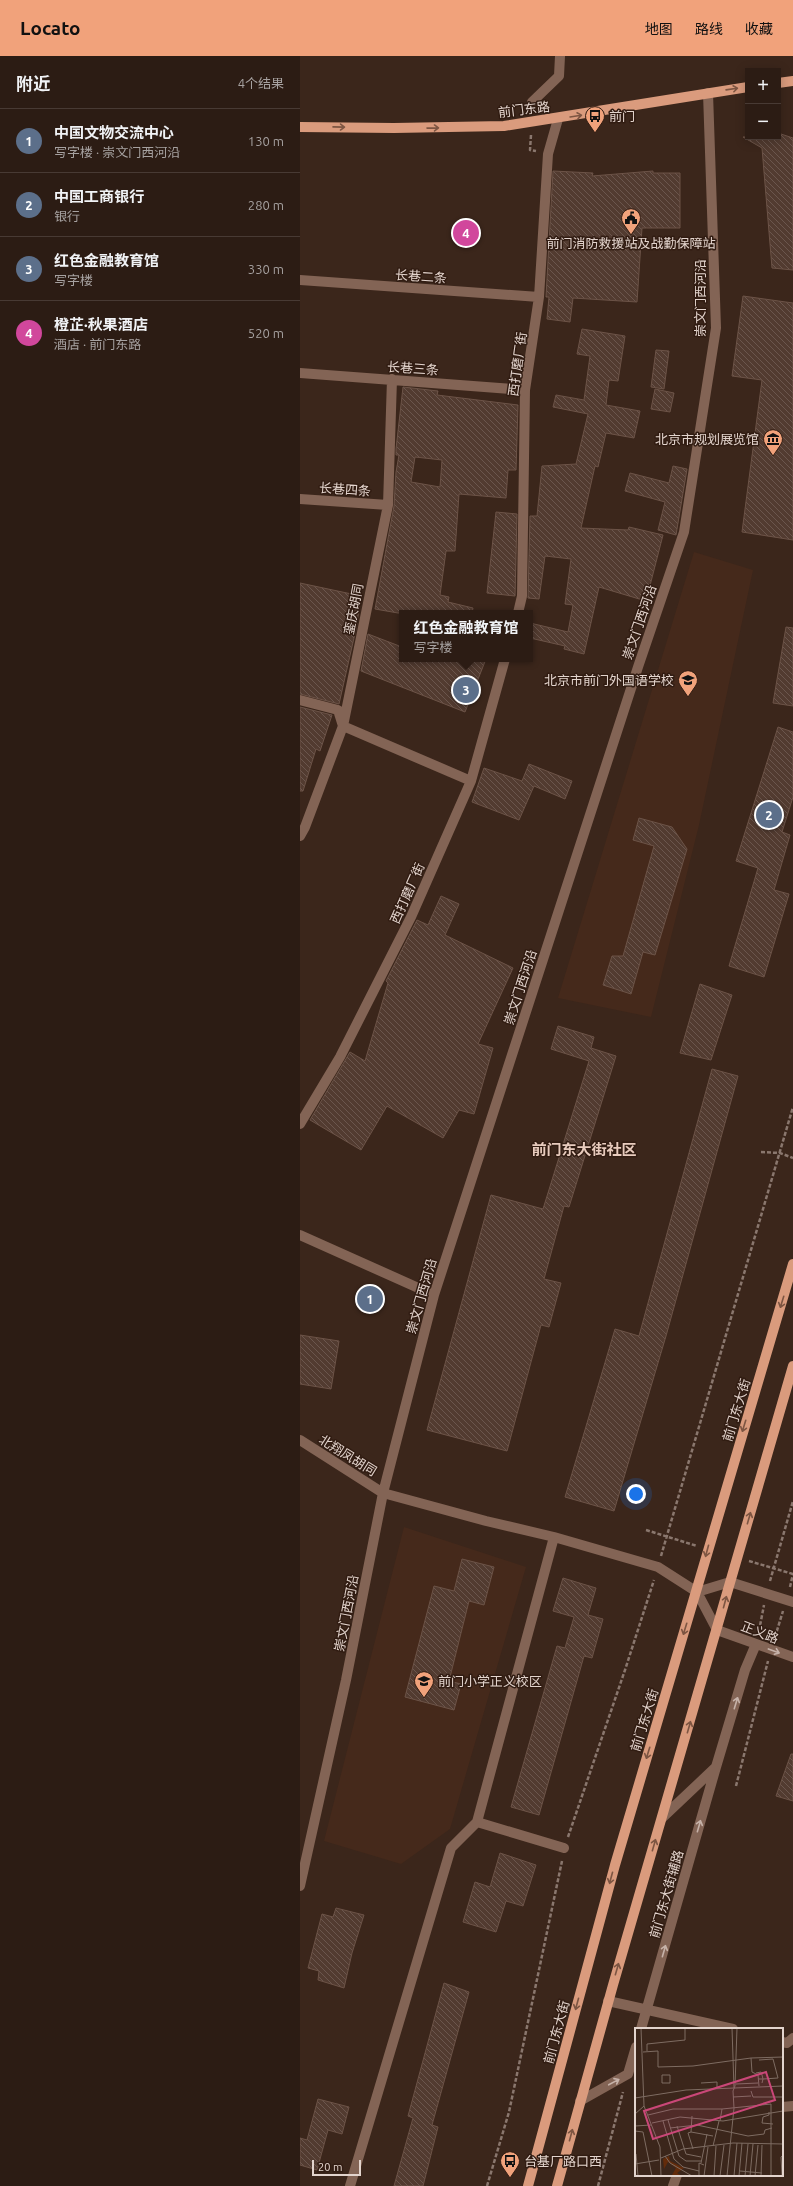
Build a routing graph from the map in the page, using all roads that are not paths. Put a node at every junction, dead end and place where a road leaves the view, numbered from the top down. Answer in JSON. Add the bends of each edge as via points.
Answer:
{"nodes":[{"id":1,"x":560,"y":56,"type":"edge"},
{"id":2,"x":793,"y":80,"type":"edge"},
{"id":3,"x":781,"y":82,"type":"edge"},
{"id":4,"x":745,"y":87,"type":"edge"},
{"id":5,"x":708,"y":93,"type":"junction"},
{"id":6,"x":532,"y":102,"type":"dead end"},
{"id":7,"x":558,"y":119,"type":"junction"},
{"id":8,"x":300,"y":127,"type":"edge"},
{"id":9,"x":300,"y":280,"type":"edge"},
{"id":10,"x":540,"y":297,"type":"junction"},
{"id":11,"x":300,"y":373,"type":"edge"},
{"id":12,"x":392,"y":379,"type":"junction"},
{"id":13,"x":525,"y":390,"type":"junction"},
{"id":14,"x":300,"y":499,"type":"edge"},
{"id":15,"x":388,"y":505,"type":"junction"},
{"id":16,"x":519,"y":610,"type":"edge"},
{"id":17,"x":504,"y":662,"type":"edge"},
{"id":18,"x":300,"y":700,"type":"edge"},
{"id":19,"x":343,"y":726,"type":"junction"},
{"id":20,"x":470,"y":781,"type":"junction"},
{"id":21,"x":300,"y":836,"type":"edge"},
{"id":22,"x":300,"y":1124,"type":"edge"},
{"id":23,"x":300,"y":1235,"type":"edge"},
{"id":24,"x":793,"y":1264,"type":"edge"},
{"id":25,"x":434,"y":1295,"type":"junction"},
{"id":26,"x":793,"y":1366,"type":"edge"},
{"id":27,"x":300,"y":1440,"type":"edge"},
{"id":28,"x":382,"y":1493,"type":"junction"},
{"id":29,"x":554,"y":1537,"type":"junction"},
{"id":30,"x":730,"y":1582,"type":"junction"},
{"id":31,"x":697,"y":1592,"type":"junction"},
{"id":32,"x":790,"y":1601,"type":"edge"},
{"id":33,"x":717,"y":1630,"type":"junction"},
{"id":34,"x":756,"y":1644,"type":"junction"},
{"id":35,"x":793,"y":1658,"type":"edge"},
{"id":36,"x":716,"y":1767,"type":"junction"},
{"id":37,"x":662,"y":1818,"type":"junction"},
{"id":38,"x":477,"y":1822,"type":"junction"},
{"id":39,"x":564,"y":1848,"type":"road end"},
{"id":40,"x":300,"y":1886,"type":"edge"},
{"id":41,"x":608,"y":2001,"type":"junction"},
{"id":42,"x":647,"y":2009,"type":"junction"},
{"id":43,"x":718,"y":2027,"type":"edge"},
{"id":44,"x":641,"y":2028,"type":"edge"},
{"id":45,"x":793,"y":2038,"type":"edge"},
{"id":46,"x":783,"y":2042,"type":"edge"},
{"id":47,"x":635,"y":2055,"type":"edge"},
{"id":48,"x":632,"y":2078,"type":"edge"},
{"id":49,"x":580,"y":2101,"type":"junction"},
{"id":50,"x":793,"y":2106,"type":"edge"},
{"id":51,"x":783,"y":2107,"type":"edge"},
{"id":52,"x":677,"y":2176,"type":"edge"},
{"id":53,"x":350,"y":2186,"type":"edge"},
{"id":54,"x":528,"y":2186,"type":"edge"},
{"id":55,"x":557,"y":2186,"type":"edge"},
{"id":56,"x":673,"y":2186,"type":"edge"}],
"edges":[{"from":1,"to":6,"type":"street","via":[[559,76]]},
{"from":2,"to":3,"type":"main road"},
{"from":5,"to":4,"type":"main road","name":"前门东路","one_way":true},
{"from":7,"to":5,"type":"main road","name":"前门东路","one_way":true},
{"from":5,"to":25,"type":"street","name":"崇文门西河沿","via":[[716,328],[684,532],[635,675]]},
{"from":8,"to":7,"type":"main road","name":"前门东路","one_way":true,"via":[[504,126]]},
{"from":7,"to":10,"type":"street","name":"西打磨厂街","via":[[548,154]]},
{"from":9,"to":10,"type":"street","name":"长巷二条"},
{"from":10,"to":13,"type":"street","name":"西打磨厂街"},
{"from":11,"to":12,"type":"street","name":"长巷三条"},
{"from":12,"to":13,"type":"street","name":"长巷三条"},
{"from":12,"to":15,"type":"street","name":"銮庆胡同"},
{"from":13,"to":16,"type":"street","name":"西打磨厂街","via":[[522,596]]},
{"from":14,"to":15,"type":"street","name":"长巷四条"},
{"from":15,"to":19,"type":"street","name":"銮庆胡同"},
{"from":17,"to":20,"type":"street","name":"西打磨厂街"},
{"from":18,"to":19,"type":"street","via":[[338,710]]},
{"from":19,"to":20,"type":"street"},
{"from":19,"to":21,"type":"street","name":"銮庆胡同"},
{"from":20,"to":22,"type":"street","name":"西打磨厂街","via":[[411,917],[340,1057]]},
{"from":23,"to":25,"type":"street"},
{"from":24,"to":31,"type":"main road","name":"前门东大街","one_way":true},
{"from":25,"to":28,"type":"street","name":"崇文门西河沿"},
{"from":30,"to":26,"type":"main road","one_way":true},
{"from":27,"to":28,"type":"street","name":"北翔凤胡同"},
{"from":28,"to":29,"type":"street","name":"北翔凤胡同"},
{"from":28,"to":40,"type":"street","name":"崇文门西河沿","via":[[346,1680]]},
{"from":29,"to":31,"type":"street","name":"北翔凤胡同","via":[[658,1567]]},
{"from":29,"to":38,"type":"street"},
{"from":30,"to":31,"type":"street"},
{"from":30,"to":32,"type":"street"},
{"from":33,"to":30,"type":"main road","one_way":true},
{"from":31,"to":33,"type":"street"},
{"from":31,"to":54,"type":"main road","name":"前门东大街","one_way":true,"via":[[615,1864]]},
{"from":33,"to":34,"type":"street","name":"正义路"},
{"from":37,"to":33,"type":"main road","one_way":true},
{"from":34,"to":35,"type":"street","name":"正义路","one_way":true},
{"from":36,"to":34,"type":"street","name":"前门东大街辅路","one_way":true,"via":[[745,1670]]},
{"from":36,"to":37,"type":"street","name":"前门东大街辅路"},
{"from":42,"to":36,"type":"street","name":"前门东大街辅路","one_way":true},
{"from":41,"to":37,"type":"main road","one_way":true},
{"from":38,"to":39,"type":"street"},
{"from":38,"to":53,"type":"street","via":[[451,1848]]},
{"from":41,"to":42,"type":"street"},
{"from":41,"to":49,"type":"main road"},
{"from":42,"to":43,"type":"street"},
{"from":42,"to":44,"type":"street","name":"前门东大街辅路"},
{"from":45,"to":46,"type":"street","via":[[787,2043]]},
{"from":47,"to":48,"type":"street"},
{"from":49,"to":48,"type":"street","one_way":true},
{"from":55,"to":49,"type":"main road","one_way":true},
{"from":50,"to":51,"type":"street"},
{"from":52,"to":56,"type":"street"}]}
